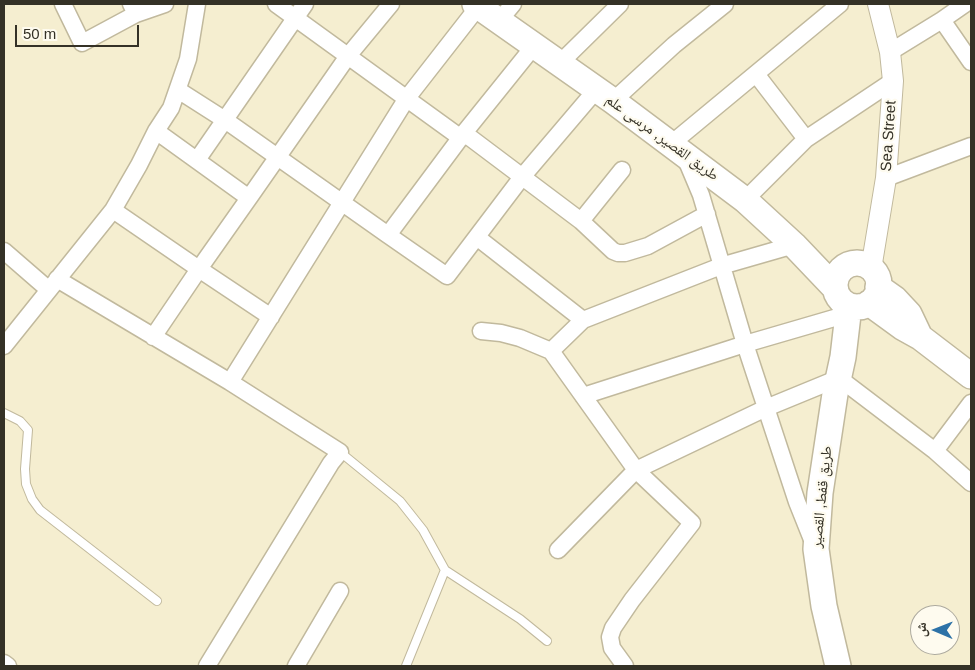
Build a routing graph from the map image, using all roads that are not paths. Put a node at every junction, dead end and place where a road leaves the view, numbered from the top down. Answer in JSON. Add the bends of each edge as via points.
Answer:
{"nodes":[{"id":1,"x":63,"y":4,"type":"edge"},
{"id":2,"x":165,"y":4,"type":"edge"},
{"id":3,"x":197,"y":4,"type":"edge"},
{"id":4,"x":276,"y":4,"type":"edge"},
{"id":5,"x":305,"y":4,"type":"edge"},
{"id":6,"x":391,"y":4,"type":"edge"},
{"id":7,"x":620,"y":4,"type":"edge"},
{"id":8,"x":725,"y":4,"type":"edge"},
{"id":9,"x":840,"y":4,"type":"edge"},
{"id":10,"x":878,"y":4,"type":"edge"},
{"id":11,"x":965,"y":4,"type":"edge"},
{"id":12,"x":134,"y":9,"type":"edge"},
{"id":13,"x":492,"y":9,"type":"edge"},
{"id":14,"x":295,"y":18,"type":"junction"},
{"id":15,"x":942,"y":20,"type":"junction"},
{"id":16,"x":534,"y":46,"type":"junction"},
{"id":17,"x":890,"y":52,"type":"junction"},
{"id":18,"x":348,"y":56,"type":"junction"},
{"id":19,"x":971,"y":62,"type":"edge"},
{"id":20,"x":559,"y":64,"type":"junction"},
{"id":21,"x":756,"y":74,"type":"junction"},
{"id":22,"x":893,"y":81,"type":"junction"},
{"id":23,"x":178,"y":90,"type":"junction"},
{"id":24,"x":604,"y":96,"type":"junction"},
{"id":25,"x":407,"y":98,"type":"junction"},
{"id":26,"x":225,"y":120,"type":"junction"},
{"id":27,"x":156,"y":131,"type":"junction"},
{"id":28,"x":463,"y":136,"type":"junction"},
{"id":29,"x":806,"y":139,"type":"junction"},
{"id":30,"x":971,"y":146,"type":"edge"},
{"id":31,"x":677,"y":149,"type":"junction"},
{"id":32,"x":278,"y":157,"type":"junction"},
{"id":33,"x":197,"y":160,"type":"junction"},
{"id":34,"x":622,"y":170,"type":"dead end"},
{"id":35,"x":522,"y":178,"type":"junction"},
{"id":36,"x":886,"y":178,"type":"junction"},
{"id":37,"x":249,"y":198,"type":"junction"},
{"id":38,"x":745,"y":200,"type":"junction"},
{"id":39,"x":342,"y":202,"type":"junction"},
{"id":40,"x":113,"y":210,"type":"junction"},
{"id":41,"x":707,"y":214,"type":"junction"},
{"id":42,"x":581,"y":221,"type":"junction"},
{"id":43,"x":388,"y":235,"type":"junction"},
{"id":44,"x":478,"y":238,"type":"junction"},
{"id":45,"x":794,"y":245,"type":"junction"},
{"id":46,"x":4,"y":251,"type":"edge"},
{"id":47,"x":721,"y":266,"type":"junction"},
{"id":48,"x":199,"y":269,"type":"junction"},
{"id":49,"x":53,"y":285,"type":"junction"},
{"id":50,"x":860,"y":296,"type":"junction"},
{"id":51,"x":271,"y":317,"type":"junction"},
{"id":52,"x":583,"y":320,"type":"junction"},
{"id":53,"x":481,"y":331,"type":"dead end"},
{"id":54,"x":153,"y":337,"type":"junction"},
{"id":55,"x":744,"y":344,"type":"junction"},
{"id":56,"x":4,"y":346,"type":"edge"},
{"id":57,"x":551,"y":352,"type":"junction"},
{"id":58,"x":841,"y":367,"type":"junction"},
{"id":59,"x":971,"y":376,"type":"edge"},
{"id":60,"x":230,"y":382,"type":"junction"},
{"id":61,"x":583,"y":396,"type":"junction"},
{"id":62,"x":971,"y":403,"type":"edge"},
{"id":63,"x":766,"y":408,"type":"junction"},
{"id":64,"x":4,"y":413,"type":"edge"},
{"id":65,"x":935,"y":450,"type":"junction"},
{"id":66,"x":340,"y":452,"type":"junction"},
{"id":67,"x":636,"y":470,"type":"junction"},
{"id":68,"x":971,"y":482,"type":"edge"},
{"id":69,"x":816,"y":549,"type":"junction"},
{"id":70,"x":558,"y":550,"type":"dead end"},
{"id":71,"x":445,"y":570,"type":"junction"},
{"id":72,"x":340,"y":591,"type":"dead end"},
{"id":73,"x":157,"y":601,"type":"dead end"},
{"id":74,"x":547,"y":640,"type":"dead end"},
{"id":75,"x":4,"y":663,"type":"edge"},
{"id":76,"x":8,"y":666,"type":"edge"},
{"id":77,"x":208,"y":666,"type":"edge"},
{"id":78,"x":296,"y":666,"type":"edge"},
{"id":79,"x":406,"y":666,"type":"edge"},
{"id":80,"x":625,"y":666,"type":"edge"},
{"id":81,"x":838,"y":666,"type":"edge"}],
"edges":[{"from":1,"to":12,"type":"street","via":[[82,43]]},
{"from":2,"to":12,"type":"street"},
{"from":3,"to":23,"type":"street","via":[[188,59]]},
{"from":4,"to":14,"type":"street"},
{"from":5,"to":14,"type":"street"},
{"from":6,"to":18,"type":"street"},
{"from":7,"to":20,"type":"street"},
{"from":8,"to":24,"type":"street"},
{"from":9,"to":21,"type":"street"},
{"from":10,"to":17,"type":"street","name":"Sea Street"},
{"from":11,"to":15,"type":"street"},
{"from":13,"to":16,"type":"main road","name":"طريق القصير, مرسى علم"},
{"from":13,"to":25,"type":"street","via":[[478,7]]},
{"from":14,"to":18,"type":"street"},
{"from":14,"to":26,"type":"street"},
{"from":15,"to":17,"type":"street"},
{"from":15,"to":19,"type":"street"},
{"from":16,"to":20,"type":"main road","name":"طريق القصير, مرسى علم"},
{"from":16,"to":28,"type":"street"},
{"from":17,"to":22,"type":"street","name":"Sea Street"},
{"from":18,"to":25,"type":"street"},
{"from":18,"to":32,"type":"street"},
{"from":20,"to":24,"type":"main road","name":"طريق القصير, مرسى علم"},
{"from":21,"to":29,"type":"street"},
{"from":21,"to":31,"type":"street"},
{"from":22,"to":29,"type":"street"},
{"from":22,"to":36,"type":"street","name":"Sea Street"},
{"from":23,"to":26,"type":"street"},
{"from":23,"to":27,"type":"street","via":[[172,108]]},
{"from":24,"to":31,"type":"main road","name":"طريق القصير, مرسى علم"},
{"from":24,"to":35,"type":"street"},
{"from":25,"to":28,"type":"street"},
{"from":25,"to":39,"type":"street"},
{"from":26,"to":32,"type":"street"},
{"from":26,"to":33,"type":"street"},
{"from":27,"to":33,"type":"street"},
{"from":27,"to":40,"type":"street"},
{"from":28,"to":35,"type":"street"},
{"from":28,"to":43,"type":"street"},
{"from":29,"to":38,"type":"street"},
{"from":30,"to":36,"type":"street"},
{"from":31,"to":38,"type":"main road","name":"طريق القصير, مرسى علم"},
{"from":31,"to":41,"type":"street","via":[[701,195]]},
{"from":32,"to":37,"type":"street"},
{"from":32,"to":39,"type":"street"},
{"from":33,"to":37,"type":"street"},
{"from":34,"to":42,"type":"street"},
{"from":35,"to":42,"type":"street"},
{"from":35,"to":44,"type":"street"},
{"from":36,"to":50,"type":"street","name":"Sea Street"},
{"from":37,"to":48,"type":"street"},
{"from":38,"to":45,"type":"main road","name":"طريق القصير, مرسى علم"},
{"from":39,"to":43,"type":"street"},
{"from":39,"to":51,"type":"street"},
{"from":40,"to":48,"type":"street"},
{"from":40,"to":49,"type":"street"},
{"from":41,"to":42,"type":"street","via":[[648,246],[625,253],[613,251]]},
{"from":41,"to":47,"type":"street"},
{"from":43,"to":44,"type":"street","via":[[447,276]]},
{"from":44,"to":52,"type":"street"},
{"from":45,"to":47,"type":"street"},
{"from":45,"to":50,"type":"main road","name":"طريق القصير, مرسى علم"},
{"from":46,"to":49,"type":"street"},
{"from":47,"to":52,"type":"street"},
{"from":47,"to":55,"type":"street"},
{"from":48,"to":51,"type":"street"},
{"from":48,"to":54,"type":"street"},
{"from":49,"to":54,"type":"street"},
{"from":49,"to":56,"type":"street"},
{"from":50,"to":55,"type":"street"},
{"from":50,"to":58,"type":"main road","name":"طريق قفط, القصير"},
{"from":50,"to":59,"type":"main road","name":"طريق القصير, مرسى علم"},
{"from":51,"to":60,"type":"street"},
{"from":52,"to":57,"type":"street"},
{"from":53,"to":57,"type":"street","via":[[520,338]]},
{"from":54,"to":60,"type":"street"},
{"from":55,"to":61,"type":"street"},
{"from":55,"to":63,"type":"street"},
{"from":57,"to":61,"type":"street"},
{"from":58,"to":63,"type":"street"},
{"from":58,"to":65,"type":"street"},
{"from":58,"to":69,"type":"main road","name":"طريق قفط, القصير","via":[[820,493]]},
{"from":60,"to":66,"type":"street"},
{"from":61,"to":67,"type":"street"},
{"from":62,"to":65,"type":"street"},
{"from":63,"to":67,"type":"street"},
{"from":63,"to":69,"type":"street"},
{"from":64,"to":73,"type":"lane","via":[[20,421],[28,430],[26,484],[40,510]]},
{"from":65,"to":68,"type":"street"},
{"from":66,"to":71,"type":"lane","via":[[400,501],[423,530]]},
{"from":66,"to":77,"type":"street"},
{"from":67,"to":70,"type":"street"},
{"from":67,"to":80,"type":"street","via":[[692,523],[613,628],[610,637],[612,648]]},
{"from":69,"to":81,"type":"main road","name":"طريق قفط, القصير","via":[[824,606]]},
{"from":71,"to":74,"type":"lane"},
{"from":71,"to":79,"type":"lane"},
{"from":72,"to":78,"type":"street"},
{"from":75,"to":76,"type":"street"}]}
